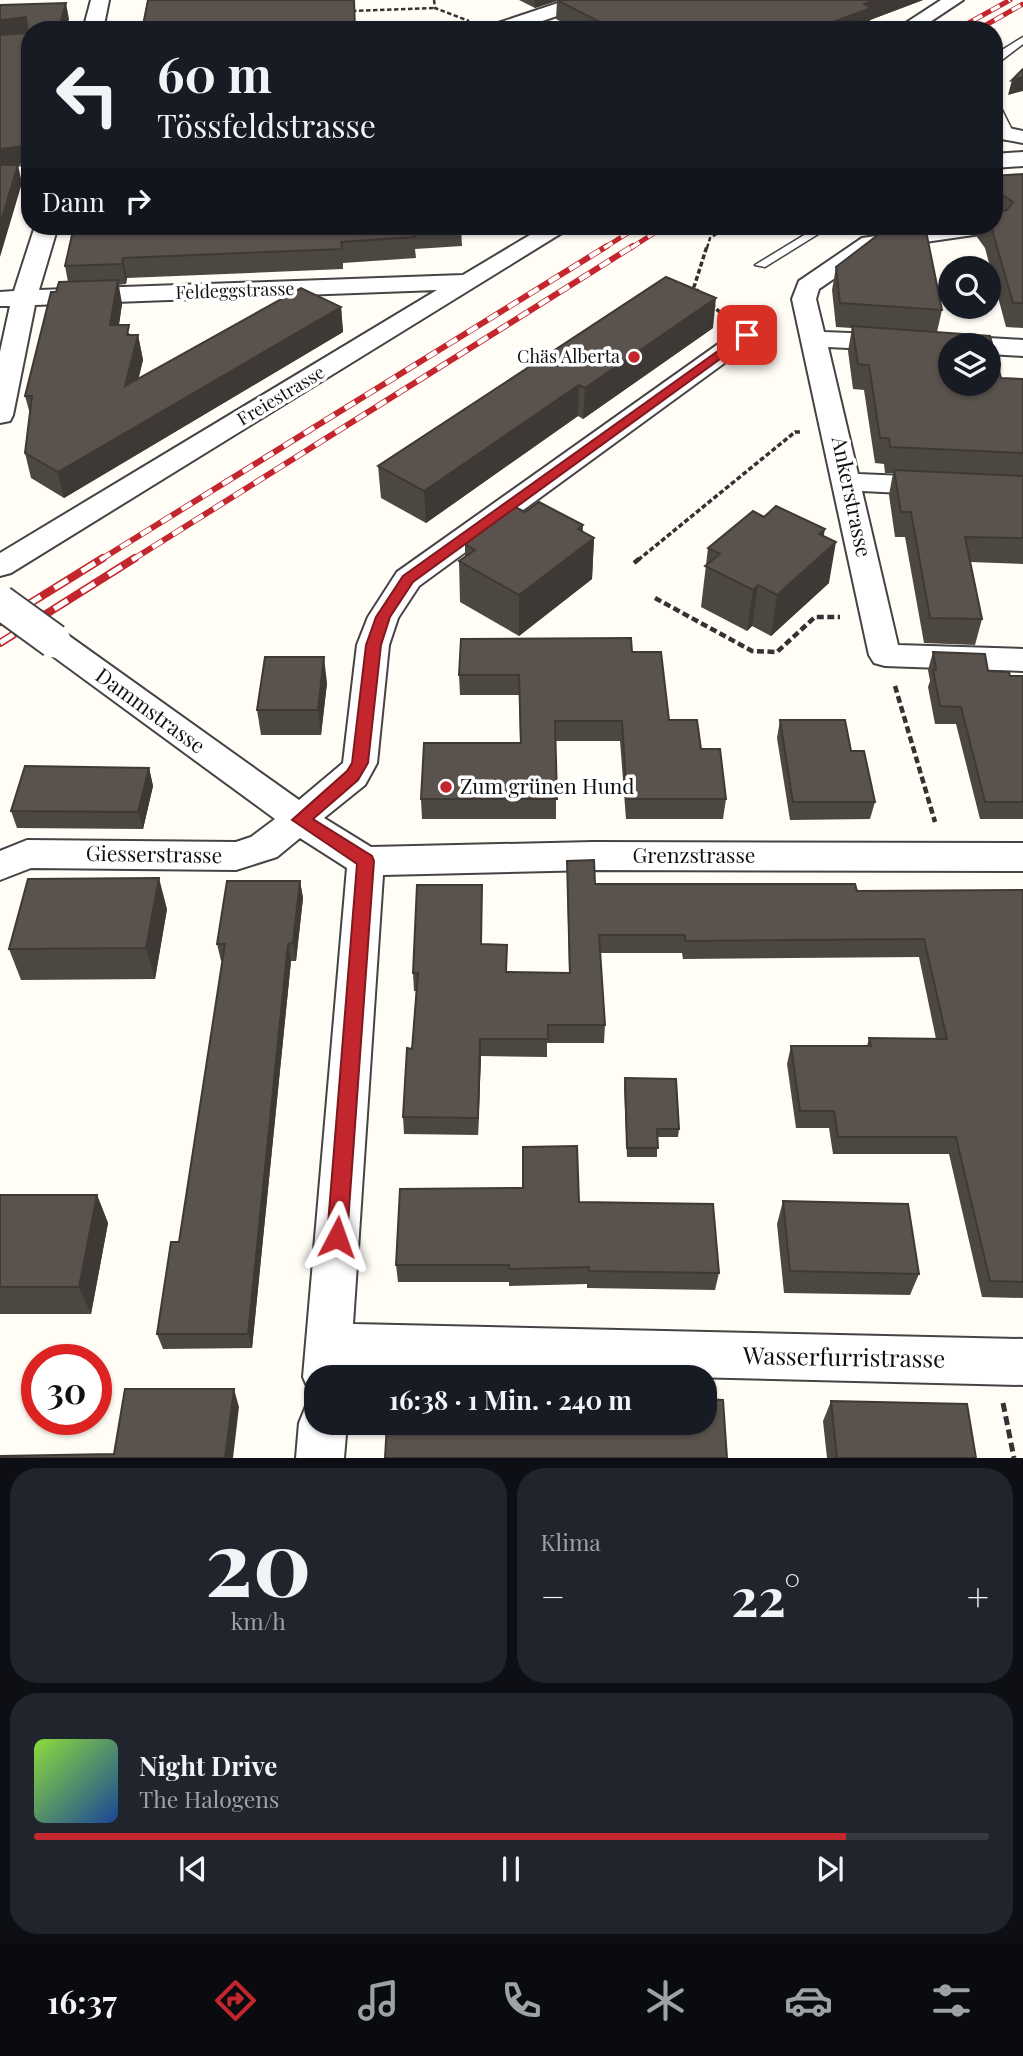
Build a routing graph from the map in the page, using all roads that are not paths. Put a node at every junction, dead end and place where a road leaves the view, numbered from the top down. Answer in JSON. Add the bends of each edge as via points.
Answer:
{"nodes":[{"id":1,"x":100,"y":0,"type":"edge"},
{"id":2,"x":585,"y":0,"type":"edge"},
{"id":3,"x":954,"y":0,"type":"edge"},
{"id":4,"x":492,"y":8,"type":"dead end"},
{"id":5,"x":95,"y":21,"type":"edge"},
{"id":6,"x":494,"y":21,"type":"edge"},
{"id":7,"x":523,"y":21,"type":"edge"},
{"id":8,"x":919,"y":21,"type":"edge"},
{"id":9,"x":1023,"y":40,"type":"edge"},
{"id":10,"x":1003,"y":53,"type":"edge"},
{"id":11,"x":1023,"y":159,"type":"edge"},
{"id":12,"x":1003,"y":160,"type":"edge"},
{"id":13,"x":21,"y":173,"type":"edge"},
{"id":14,"x":0,"y":174,"type":"edge"},
{"id":15,"x":42,"y":235,"type":"edge"},
{"id":16,"x":526,"y":235,"type":"edge"},
{"id":17,"x":812,"y":235,"type":"edge"},
{"id":18,"x":916,"y":235,"type":"edge"},
{"id":19,"x":761,"y":265,"type":"dead end"},
{"id":20,"x":469,"y":282,"type":"junction"},
{"id":21,"x":12,"y":298,"type":"edge"},
{"id":22,"x":747,"y":335,"type":"dead end"},
{"id":23,"x":814,"y":339,"type":"junction"},
{"id":24,"x":938,"y":344,"type":"edge"},
{"id":25,"x":1001,"y":347,"type":"edge"},
{"id":26,"x":1023,"y":348,"type":"edge"},
{"id":27,"x":0,"y":415,"type":"edge"},
{"id":28,"x":848,"y":482,"type":"junction"},
{"id":29,"x":1023,"y":490,"type":"edge"},
{"id":30,"x":0,"y":566,"type":"edge"},
{"id":31,"x":0,"y":602,"type":"edge"},
{"id":32,"x":1023,"y":660,"type":"edge"},
{"id":33,"x":301,"y":820,"type":"junction"},
{"id":34,"x":1023,"y":857,"type":"edge"},
{"id":35,"x":366,"y":861,"type":"junction"},
{"id":36,"x":0,"y":866,"type":"edge"},
{"id":37,"x":327,"y":1361,"type":"edge"},
{"id":38,"x":1009,"y":1362,"type":"edge"},
{"id":39,"x":322,"y":1435,"type":"edge"},
{"id":40,"x":320,"y":1458,"type":"edge"}],
"edges":[{"from":1,"to":5,"type":"street"},
{"from":2,"to":7,"type":"street"},
{"from":3,"to":8,"type":"street"},
{"from":4,"to":6,"type":"street"},
{"from":9,"to":10,"type":"lane"},
{"from":11,"to":12,"type":"street"},
{"from":13,"to":14,"type":"street"},
{"from":15,"to":21,"type":"street"},
{"from":16,"to":20,"type":"street","name":"Freiestrasse"},
{"from":17,"to":19,"type":"lane"},
{"from":18,"to":23,"type":"street","name":"Ankerstrasse","via":[[883,239],[860,249],[815,281],[805,292],[805,311]]},
{"from":20,"to":21,"type":"street","name":"Feldeggstrasse"},
{"from":20,"to":30,"type":"street","name":"Freiestrasse"},
{"from":21,"to":27,"type":"street"},
{"from":22,"to":33,"type":"street","name":"Giesserstrasse","via":[[408,579],[383,617],[373,645],[360,763],[353,776]]},
{"from":23,"to":24,"type":"street"},
{"from":23,"to":28,"type":"street","name":"Ankerstrasse"},
{"from":25,"to":26,"type":"street"},
{"from":28,"to":29,"type":"street"},
{"from":28,"to":32,"type":"street","name":"Ankerstrasse","via":[[885,656]]},
{"from":31,"to":33,"type":"street","name":"Dammstrasse","bridge":true},
{"from":33,"to":35,"type":"street","name":"Dammstrasse"},
{"from":33,"to":36,"type":"street","name":"Giesserstrasse","via":[[264,847],[236,856],[27,854]]},
{"from":34,"to":35,"type":"street","name":"Grenzstrasse","via":[[593,856]]},
{"from":35,"to":37,"type":"street"},
{"from":37,"to":38,"type":"street","name":"Wasserfurristrasse"},
{"from":39,"to":40,"type":"street"}]}
